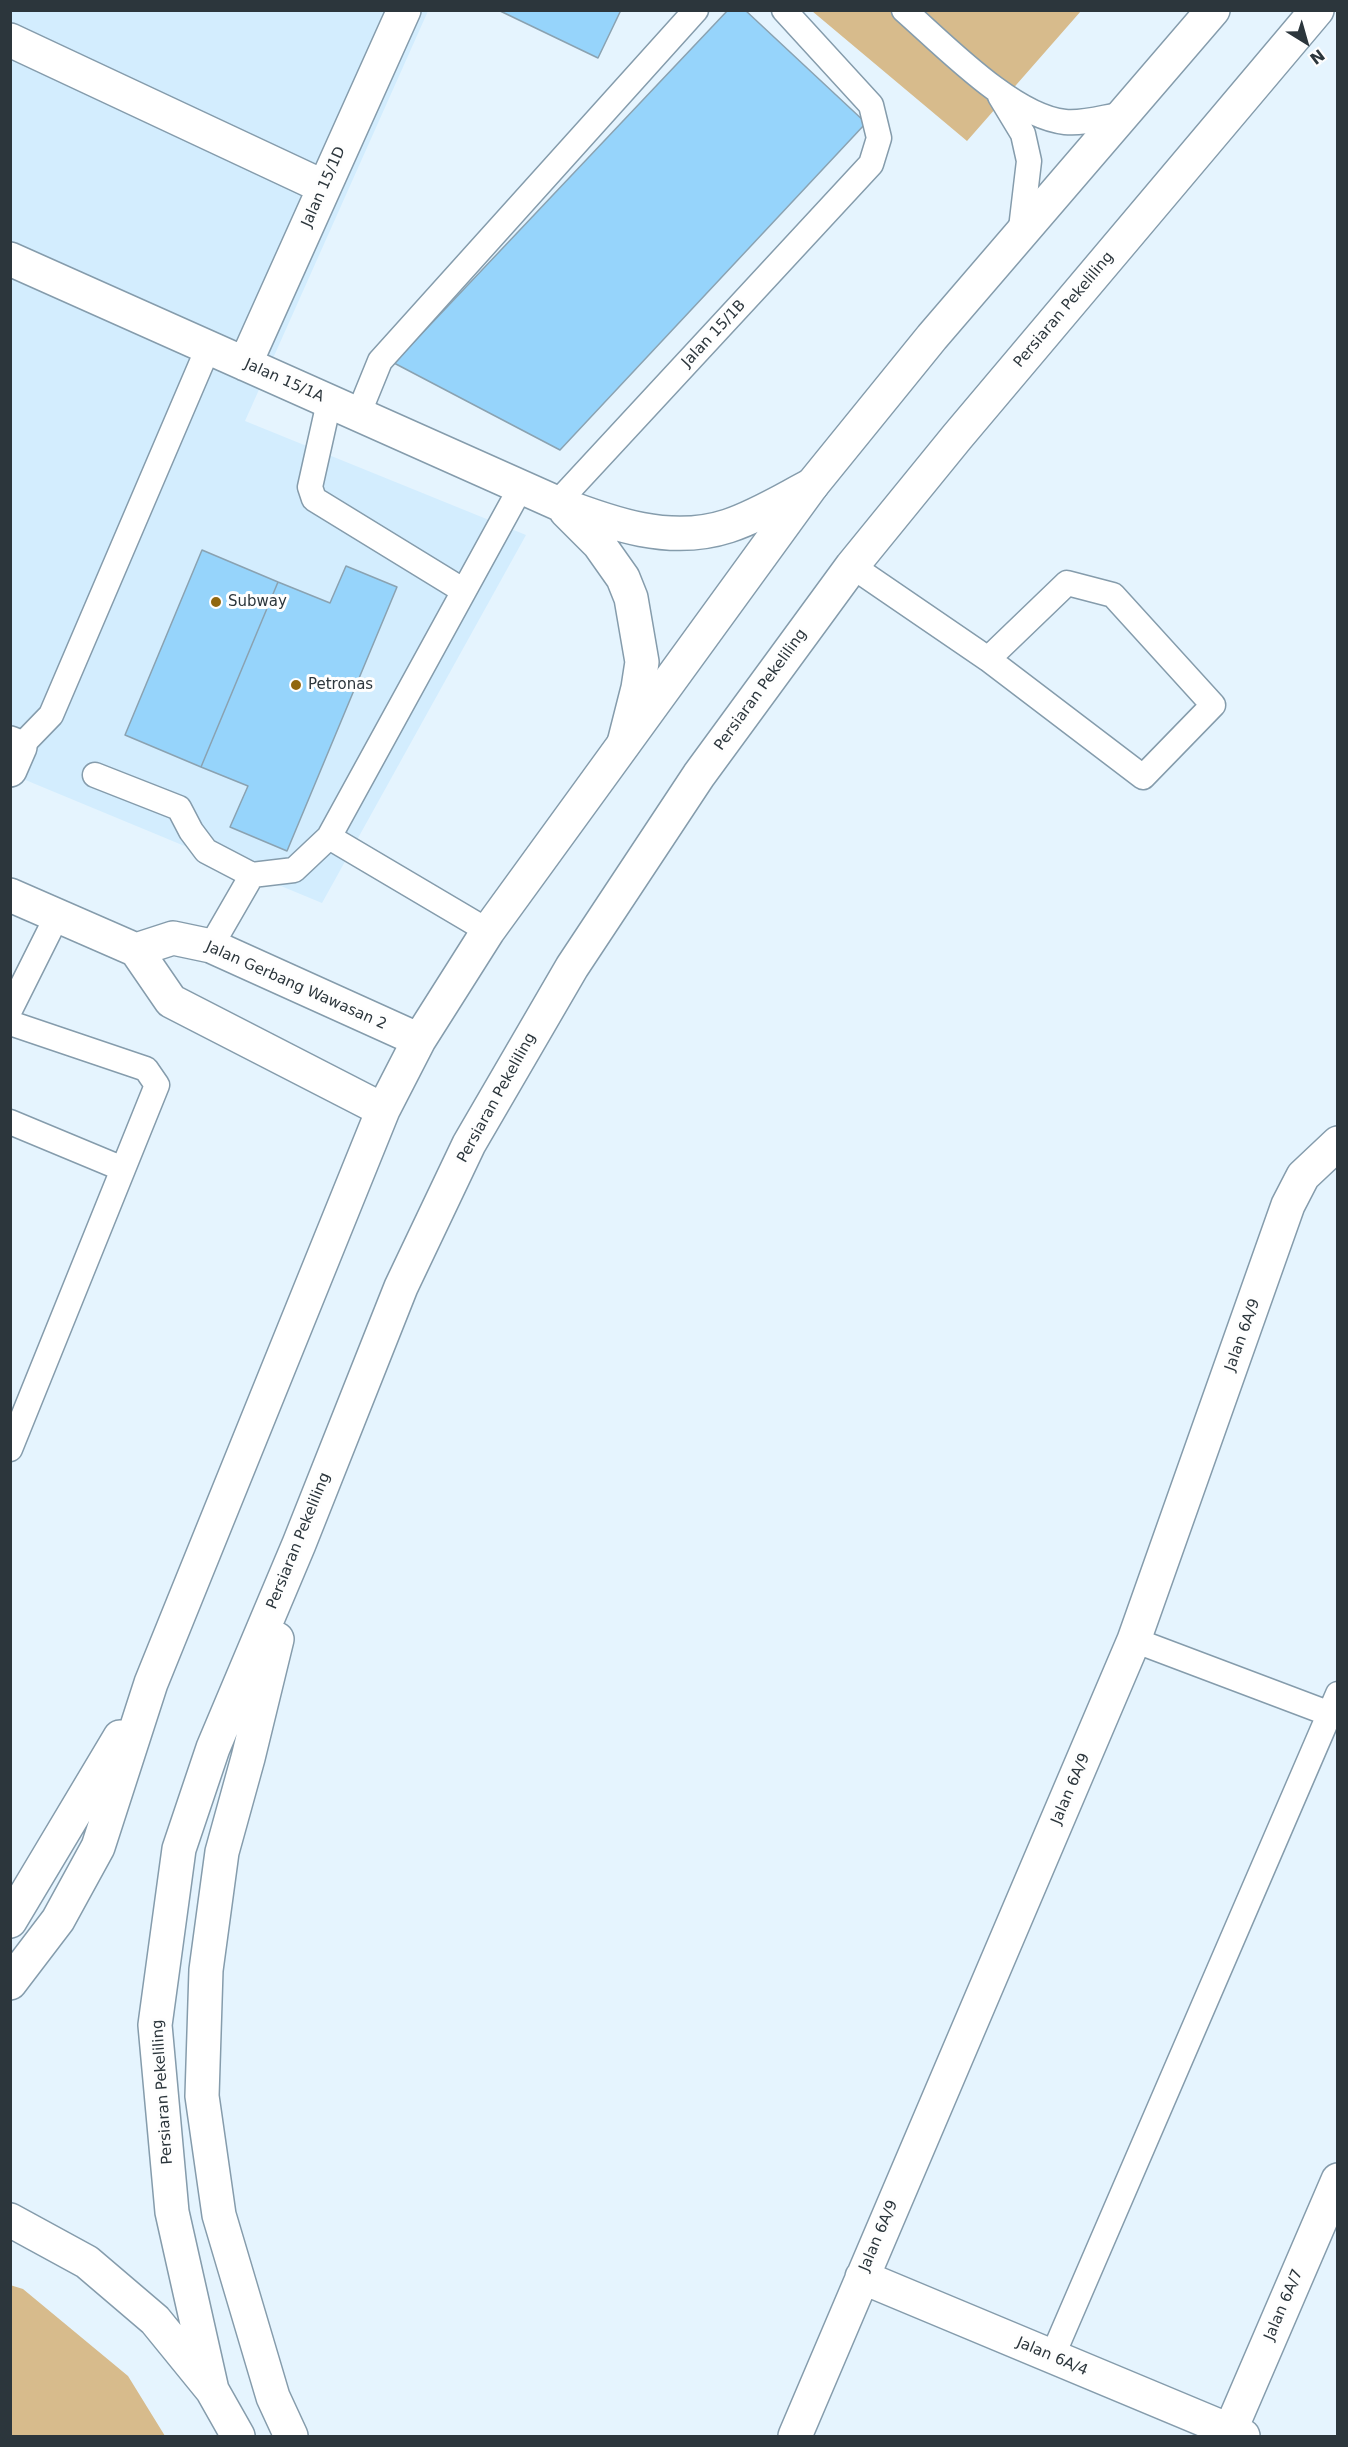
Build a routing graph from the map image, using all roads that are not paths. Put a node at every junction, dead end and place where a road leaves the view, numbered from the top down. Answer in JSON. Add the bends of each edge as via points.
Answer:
{"nodes":[{"id":1,"x":404,"y":10,"type":"edge"},
{"id":2,"x":696,"y":10,"type":"edge"},
{"id":3,"x":784,"y":10,"type":"edge"},
{"id":4,"x":904,"y":10,"type":"edge"},
{"id":5,"x":1213,"y":10,"type":"edge"},
{"id":6,"x":1317,"y":10,"type":"edge"},
{"id":7,"x":10,"y":40,"type":"edge"},
{"id":8,"x":993,"y":87,"type":"junction"},
{"id":9,"x":1124,"y":114,"type":"junction"},
{"id":10,"x":324,"y":187,"type":"junction"},
{"id":11,"x":1020,"y":237,"type":"junction"},
{"id":12,"x":10,"y":260,"type":"edge"},
{"id":13,"x":208,"y":348,"type":"junction"},
{"id":14,"x":245,"y":364,"type":"junction"},
{"id":15,"x":344,"y":408,"type":"junction"},
{"id":16,"x":812,"y":485,"type":"junction"},
{"id":17,"x":521,"y":487,"type":"junction"},
{"id":18,"x":557,"y":503,"type":"junction"},
{"id":19,"x":852,"y":566,"type":"junction"},
{"id":20,"x":464,"y":591,"type":"junction"},
{"id":21,"x":988,"y":660,"type":"junction"},
{"id":22,"x":622,"y":747,"type":"junction"},
{"id":23,"x":14,"y":753,"type":"edge"},
{"id":24,"x":95,"y":775,"type":"dead end"},
{"id":25,"x":329,"y":837,"type":"junction"},
{"id":26,"x":252,"y":875,"type":"junction"},
{"id":27,"x":10,"y":895,"type":"edge"},
{"id":28,"x":57,"y":916,"type":"junction"},
{"id":29,"x":488,"y":931,"type":"junction"},
{"id":30,"x":211,"y":946,"type":"junction"},
{"id":31,"x":136,"y":950,"type":"junction"},
{"id":32,"x":10,"y":1010,"type":"edge"},
{"id":33,"x":10,"y":1023,"type":"edge"},
{"id":34,"x":419,"y":1040,"type":"junction"},
{"id":35,"x":383,"y":1110,"type":"junction"},
{"id":36,"x":10,"y":1122,"type":"edge"},
{"id":37,"x":1338,"y":1143,"type":"edge"},
{"id":38,"x":123,"y":1169,"type":"junction"},
{"id":39,"x":22,"y":1394,"type":"edge"},
{"id":40,"x":10,"y":1449,"type":"edge"},
{"id":41,"x":299,"y":1544,"type":"junction"},
{"id":42,"x":1134,"y":1640,"type":"junction"},
{"id":43,"x":151,"y":1683,"type":"junction"},
{"id":44,"x":1335,"y":1708,"type":"edge"},
{"id":45,"x":10,"y":1921,"type":"edge"},
{"id":46,"x":10,"y":1983,"type":"edge"},
{"id":47,"x":1338,"y":2180,"type":"edge"},
{"id":48,"x":10,"y":2220,"type":"edge"},
{"id":49,"x":862,"y":2277,"type":"junction"},
{"id":50,"x":1052,"y":2357,"type":"junction"},
{"id":51,"x":212,"y":2390,"type":"junction"},
{"id":52,"x":1236,"y":2434,"type":"edge"},
{"id":53,"x":238,"y":2436,"type":"edge"},
{"id":54,"x":291,"y":2436,"type":"edge"},
{"id":55,"x":795,"y":2436,"type":"edge"}],
"edges":[{"from":1,"to":10,"type":"main road","name":"Jalan 15/1D"},
{"from":2,"to":15,"type":"lane","via":[[381,360]]},
{"from":3,"to":18,"type":"lane","name":"Jalan 15/1B","via":[[871,105],[879,138],[871,164]]},
{"from":4,"to":8,"type":"lane"},
{"from":5,"to":9,"type":"main road"},
{"from":6,"to":19,"type":"main road","name":"Persiaran Pekeliling"},
{"from":7,"to":10,"type":"main road"},
{"from":8,"to":9,"type":"lane","via":[[1024,109],[1052,120],[1077,123]]},
{"from":8,"to":11,"type":"lane","via":[[1023,134],[1029,161]]},
{"from":9,"to":11,"type":"main road"},
{"from":10,"to":14,"type":"main road","name":"Jalan 15/1D"},
{"from":11,"to":16,"type":"main road","via":[[932,337]]},
{"from":12,"to":13,"type":"main road","name":"Jalan 15/1A"},
{"from":13,"to":14,"type":"main road","name":"Jalan 15/1A"},
{"from":13,"to":23,"type":"lane","via":[[51,715]]},
{"from":14,"to":15,"type":"main road","name":"Jalan 15/1A"},
{"from":15,"to":17,"type":"main road","name":"Jalan 15/1A"},
{"from":15,"to":20,"type":"lane","via":[[310,487],[314,499]]},
{"from":16,"to":18,"type":"main road","name":"Jalan 15/1A","via":[[729,526],[701,533],[637,530]]},
{"from":16,"to":22,"type":"main road"},
{"from":17,"to":18,"type":"main road","name":"Jalan 15/1A"},
{"from":17,"to":20,"type":"lane"},
{"from":18,"to":22,"type":"main road","name":"Jalan 15/1A","via":[[599,544],[623,578],[631,598],[642,662]]},
{"from":19,"to":21,"type":"lane"},
{"from":19,"to":41,"type":"main road","name":"Persiaran Pekeliling","via":[[673,813],[572,967],[469,1143],[401,1287]]},
{"from":20,"to":25,"type":"lane"},
{"from":21,"to":21,"type":"lane","via":[[1067,583],[1113,595],[1213,705],[1143,777]]},
{"from":22,"to":29,"type":"main road"},
{"from":24,"to":26,"type":"lane","via":[[179,808],[206,851]]},
{"from":25,"to":26,"type":"lane","via":[[294,870]]},
{"from":25,"to":29,"type":"lane"},
{"from":26,"to":30,"type":"lane"},
{"from":27,"to":28,"type":"main road"},
{"from":28,"to":31,"type":"main road"},
{"from":28,"to":32,"type":"lane"},
{"from":29,"to":34,"type":"main road"},
{"from":30,"to":31,"type":"main road","name":"Jalan Gerbang Wawasan 2","via":[[173,938]]},
{"from":30,"to":34,"type":"main road","name":"Jalan Gerbang Wawasan 2"},
{"from":31,"to":35,"type":"main road","via":[[171,1001]]},
{"from":33,"to":38,"type":"lane","via":[[146,1069],[157,1085]]},
{"from":34,"to":35,"type":"main road"},
{"from":35,"to":43,"type":"main road"},
{"from":36,"to":38,"type":"lane"},
{"from":37,"to":42,"type":"main road","name":"Jalan 6A/9","via":[[1303,1176],[1288,1205]]},
{"from":38,"to":39,"type":"lane"},
{"from":39,"to":40,"type":"lane"},
{"from":41,"to":51,"type":"main road","name":"Persiaran Pekeliling","via":[[213,1748],[179,1849],[155,2025],[172,2212]]},
{"from":41,"to":54,"type":"main road","via":[[222,1852],[206,1970],[202,2096],[219,2215],[273,2397]]},
{"from":42,"to":44,"type":"lane"},
{"from":42,"to":49,"type":"main road","name":"Jalan 6A/9"},
{"from":43,"to":45,"type":"main road"},
{"from":43,"to":46,"type":"main road","via":[[99,1847],[58,1920]]},
{"from":44,"to":50,"type":"lane"},
{"from":47,"to":52,"type":"main road","name":"Jalan 6A/7"},
{"from":48,"to":51,"type":"main road","via":[[87,2262],[147,2312]]},
{"from":49,"to":50,"type":"main road","name":"Jalan 6A/4"},
{"from":49,"to":55,"type":"main road","name":"Jalan 6A/9"},
{"from":50,"to":52,"type":"main road","name":"Jalan 6A/4"},
{"from":51,"to":53,"type":"main road"}]}
